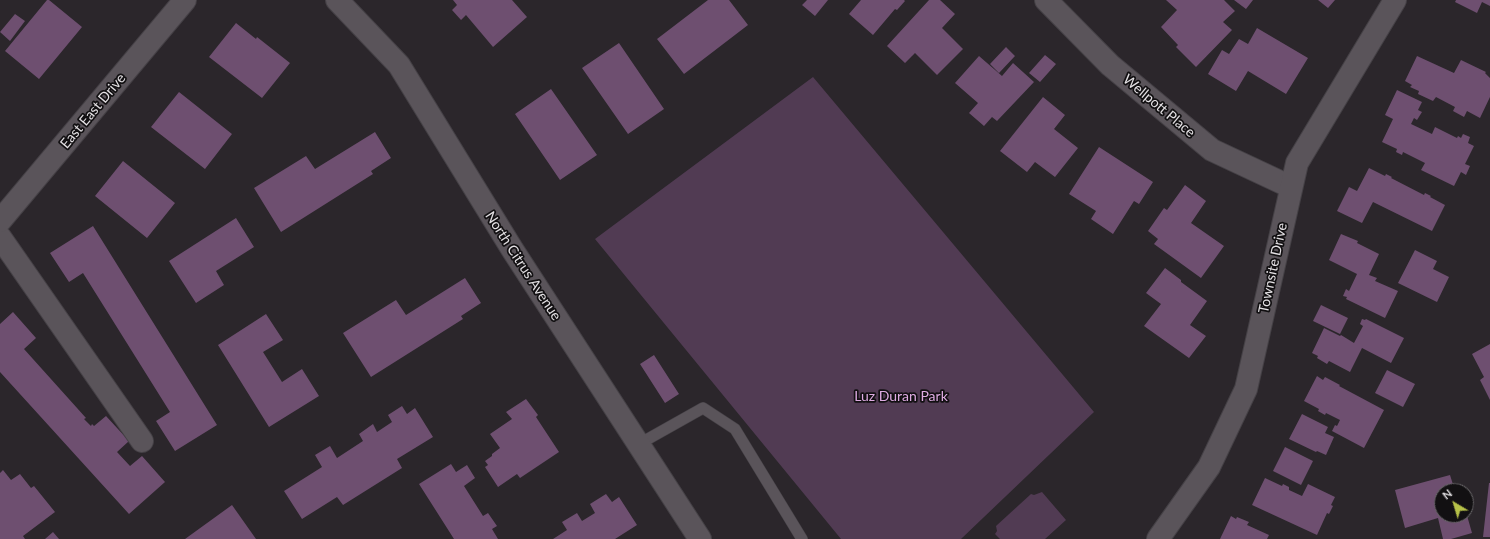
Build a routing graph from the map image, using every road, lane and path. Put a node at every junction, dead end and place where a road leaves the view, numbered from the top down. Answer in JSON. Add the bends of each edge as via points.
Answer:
{"nodes":[{"id":1,"x":185,"y":0,"type":"edge"},
{"id":2,"x":337,"y":0,"type":"edge"},
{"id":3,"x":1046,"y":0,"type":"edge"},
{"id":4,"x":1395,"y":0,"type":"edge"},
{"id":5,"x":1291,"y":187,"type":"junction"},
{"id":6,"x":0,"y":221,"type":"edge"},
{"id":7,"x":0,"y":237,"type":"edge"},
{"id":8,"x":142,"y":441,"type":"dead end"},
{"id":9,"x":639,"y":444,"type":"junction"},
{"id":10,"x":700,"y":539,"type":"edge"},
{"id":11,"x":802,"y":539,"type":"edge"},
{"id":12,"x":1158,"y":539,"type":"edge"}],
"edges":[{"from":1,"to":6,"type":"street","name":"East East Drive"},
{"from":2,"to":9,"type":"street","name":"North Citrus Avenue","via":[[399,64],[512,249]]},
{"from":3,"to":5,"type":"street","name":"Wellpott Place","via":[[1110,66],[1212,150]]},
{"from":4,"to":5,"type":"street","name":"Townsite Drive","via":[[1297,163]]},
{"from":5,"to":12,"type":"street","name":"Townsite Drive","via":[[1246,389],[1209,467]]},
{"from":7,"to":8,"type":"street"},
{"from":9,"to":10,"type":"street","name":"North Citrus Avenue"},
{"from":9,"to":11,"type":"lane","via":[[703,408],[735,429]]}]}
